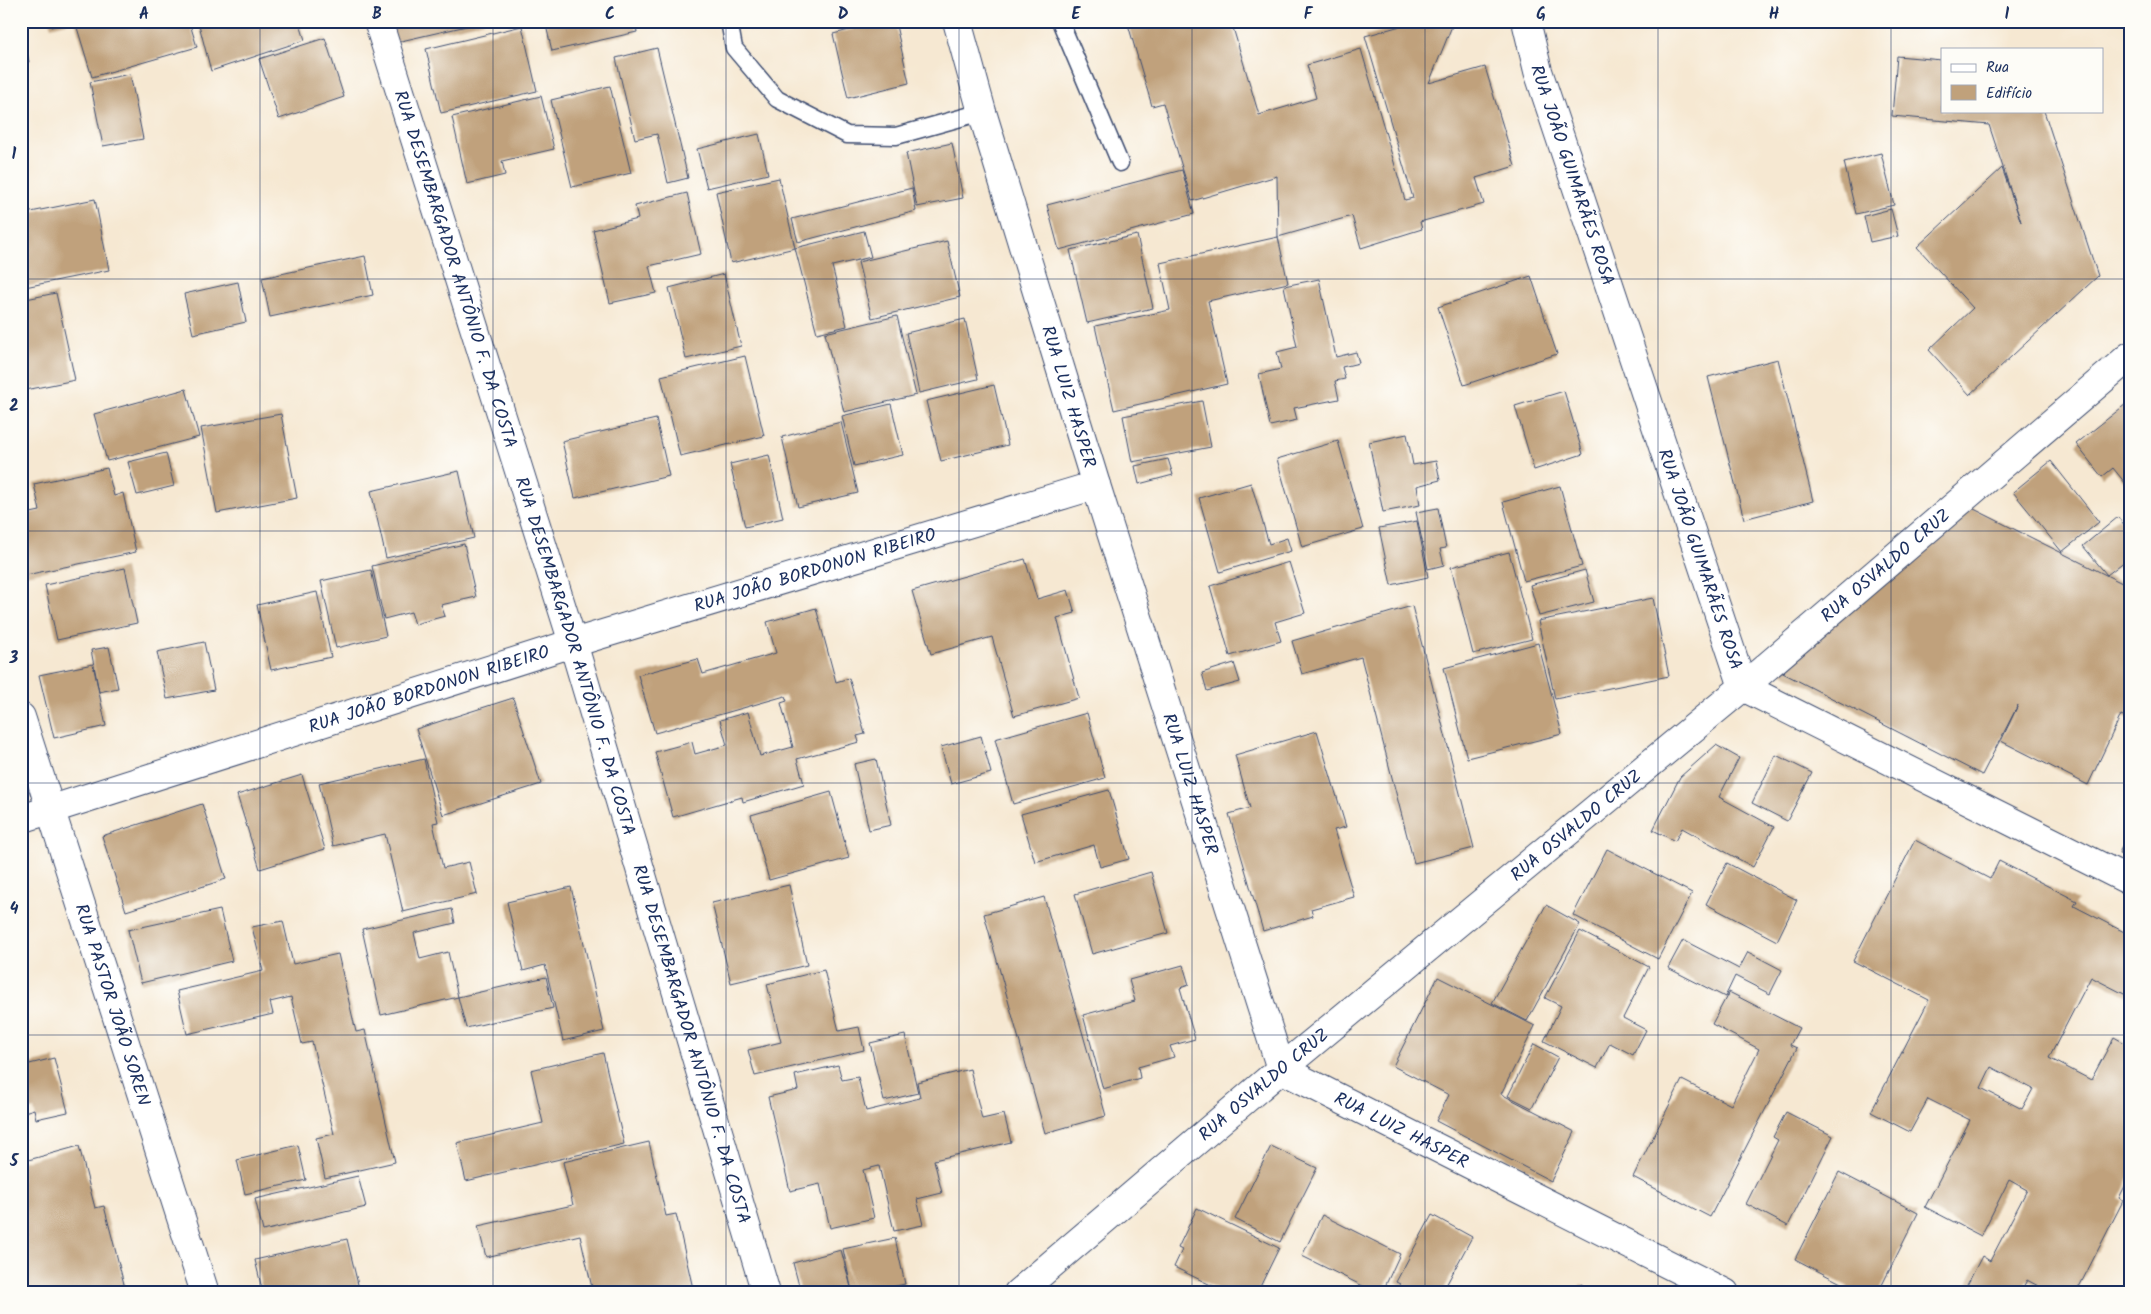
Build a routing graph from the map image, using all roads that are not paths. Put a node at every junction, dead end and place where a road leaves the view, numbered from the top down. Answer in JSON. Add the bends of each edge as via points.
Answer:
{"nodes":[{"id":1,"x":378,"y":21,"type":"edge"},
{"id":2,"x":729,"y":21,"type":"edge"},
{"id":3,"x":957,"y":21,"type":"edge"},
{"id":4,"x":1060,"y":21,"type":"edge"},
{"id":5,"x":1526,"y":21,"type":"edge"},
{"id":6,"x":982,"y":112,"type":"junction"},
{"id":7,"x":1120,"y":163,"type":"dead end"},
{"id":8,"x":2130,"y":356,"type":"edge"},
{"id":9,"x":1096,"y":485,"type":"junction"},
{"id":10,"x":572,"y":643,"type":"junction"},
{"id":11,"x":1743,"y":687,"type":"junction"},
{"id":12,"x":21,"y":717,"type":"edge"},
{"id":13,"x":51,"y":810,"type":"junction"},
{"id":14,"x":21,"y":819,"type":"edge"},
{"id":15,"x":2130,"y":881,"type":"edge"},
{"id":16,"x":1281,"y":1069,"type":"junction"},
{"id":17,"x":204,"y":1293,"type":"edge"},
{"id":18,"x":766,"y":1293,"type":"edge"},
{"id":19,"x":1018,"y":1293,"type":"edge"},
{"id":20,"x":1725,"y":1293,"type":"edge"}],
"edges":[{"from":1,"to":10,"type":"street","name":"RUA DESEMBARGADOR ANTÔNIO F. DA COSTA"},
{"from":2,"to":6,"type":"lane","via":[[734,48],[777,99],[847,135],[896,136]]},
{"from":3,"to":6,"type":"street","name":"RUA LUIZ HASPER"},
{"from":4,"to":7,"type":"lane"},
{"from":5,"to":11,"type":"street","name":"RUA JOÃO GUIMARÃES ROSA","via":[[1538,71]]},
{"from":6,"to":9,"type":"street","name":"RUA LUIZ HASPER"},
{"from":8,"to":11,"type":"street","name":"RUA OSVALDO CRUZ"},
{"from":9,"to":10,"type":"street","name":"RUA JOÃO BORDONON RIBEIRO"},
{"from":9,"to":16,"type":"street","name":"RUA LUIZ HASPER"},
{"from":10,"to":13,"type":"street","name":"RUA JOÃO BORDONON RIBEIRO"},
{"from":10,"to":18,"type":"street","name":"RUA DESEMBARGADOR ANTÔNIO F. DA COSTA"},
{"from":11,"to":15,"type":"street","name":"RUA JOÃO GUIMARÃES ROSA"},
{"from":11,"to":16,"type":"street","name":"RUA OSVALDO CRUZ"},
{"from":12,"to":13,"type":"street","name":"RUA PASTOR JOÃO SOREN"},
{"from":13,"to":14,"type":"street","name":"RUA JOÃO BORDONON RIBEIRO"},
{"from":13,"to":17,"type":"street","name":"RUA PASTOR JOÃO SOREN"},
{"from":16,"to":19,"type":"street","name":"RUA OSVALDO CRUZ"},
{"from":16,"to":20,"type":"street","name":"RUA LUIZ HASPER"}]}
